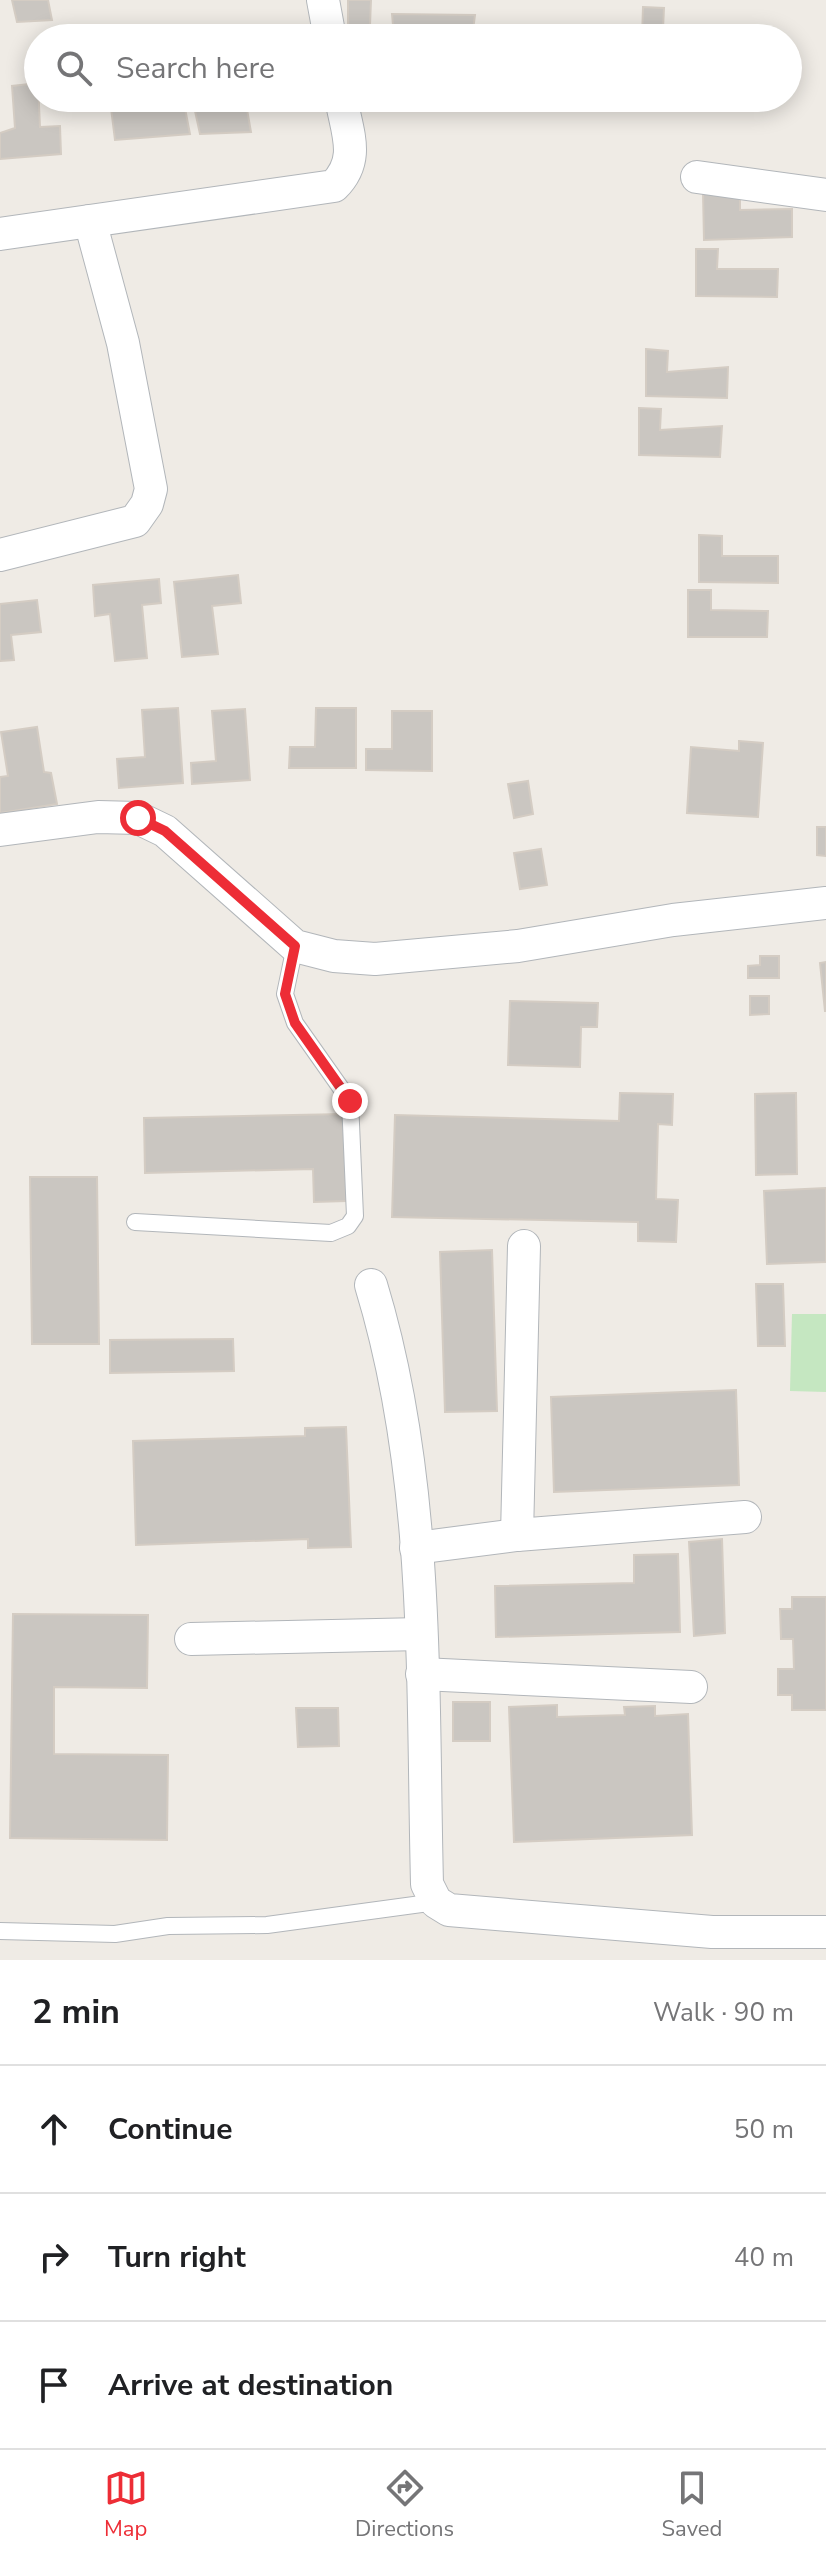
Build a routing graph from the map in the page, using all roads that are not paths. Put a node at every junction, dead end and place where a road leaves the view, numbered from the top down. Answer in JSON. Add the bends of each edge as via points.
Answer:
{"nodes":[{"id":1,"x":323,"y":0,"type":"edge"},
{"id":2,"x":327,"y":24,"type":"edge"},
{"id":3,"x":344,"y":112,"type":"edge"},
{"id":4,"x":697,"y":177,"type":"dead end"},
{"id":5,"x":826,"y":195,"type":"edge"},
{"id":6,"x":90,"y":221,"type":"junction"},
{"id":7,"x":0,"y":234,"type":"edge"},
{"id":8,"x":0,"y":555,"type":"edge"},
{"id":9,"x":0,"y":830,"type":"edge"},
{"id":10,"x":826,"y":903,"type":"edge"},
{"id":11,"x":295,"y":946,"type":"junction"},
{"id":12,"x":135,"y":1222,"type":"dead end"},
{"id":13,"x":524,"y":1246,"type":"dead end"},
{"id":14,"x":371,"y":1285,"type":"dead end"},
{"id":15,"x":745,"y":1517,"type":"dead end"},
{"id":16,"x":517,"y":1535,"type":"junction"},
{"id":17,"x":416,"y":1548,"type":"junction"},
{"id":18,"x":421,"y":1634,"type":"junction"},
{"id":19,"x":191,"y":1639,"type":"dead end"},
{"id":20,"x":422,"y":1674,"type":"junction"},
{"id":21,"x":691,"y":1687,"type":"dead end"},
{"id":22,"x":436,"y":1902,"type":"junction"},
{"id":23,"x":0,"y":1931,"type":"edge"},
{"id":24,"x":826,"y":1932,"type":"edge"}],
"edges":[{"from":1,"to":2,"type":"street"},
{"from":3,"to":6,"type":"street","via":[[352,157],[347,173],[334,186]]},
{"from":4,"to":5,"type":"street"},
{"from":6,"to":7,"type":"street"},
{"from":6,"to":8,"type":"street","via":[[123,343],[151,489],[147,504],[135,521]]},
{"from":9,"to":11,"type":"street","via":[[98,817],[138,818],[165,831]]},
{"from":10,"to":11,"type":"street","via":[[673,920],[518,946],[375,959]]},
{"from":11,"to":12,"type":"lane","via":[[285,994],[295,1023],[350,1101],[355,1216],[348,1226],[331,1233]]},
{"from":13,"to":16,"type":"street"},
{"from":14,"to":17,"type":"street","via":[[401,1409]]},
{"from":15,"to":16,"type":"street"},
{"from":16,"to":17,"type":"street"},
{"from":17,"to":18,"type":"street"},
{"from":18,"to":19,"type":"street"},
{"from":18,"to":20,"type":"street"},
{"from":20,"to":21,"type":"street"},
{"from":20,"to":22,"type":"street","via":[[427,1884]]},
{"from":22,"to":23,"type":"lane","via":[[267,1925],[168,1926],[115,1934]]},
{"from":22,"to":24,"type":"street","via":[[449,1910],[712,1932]]}]}
